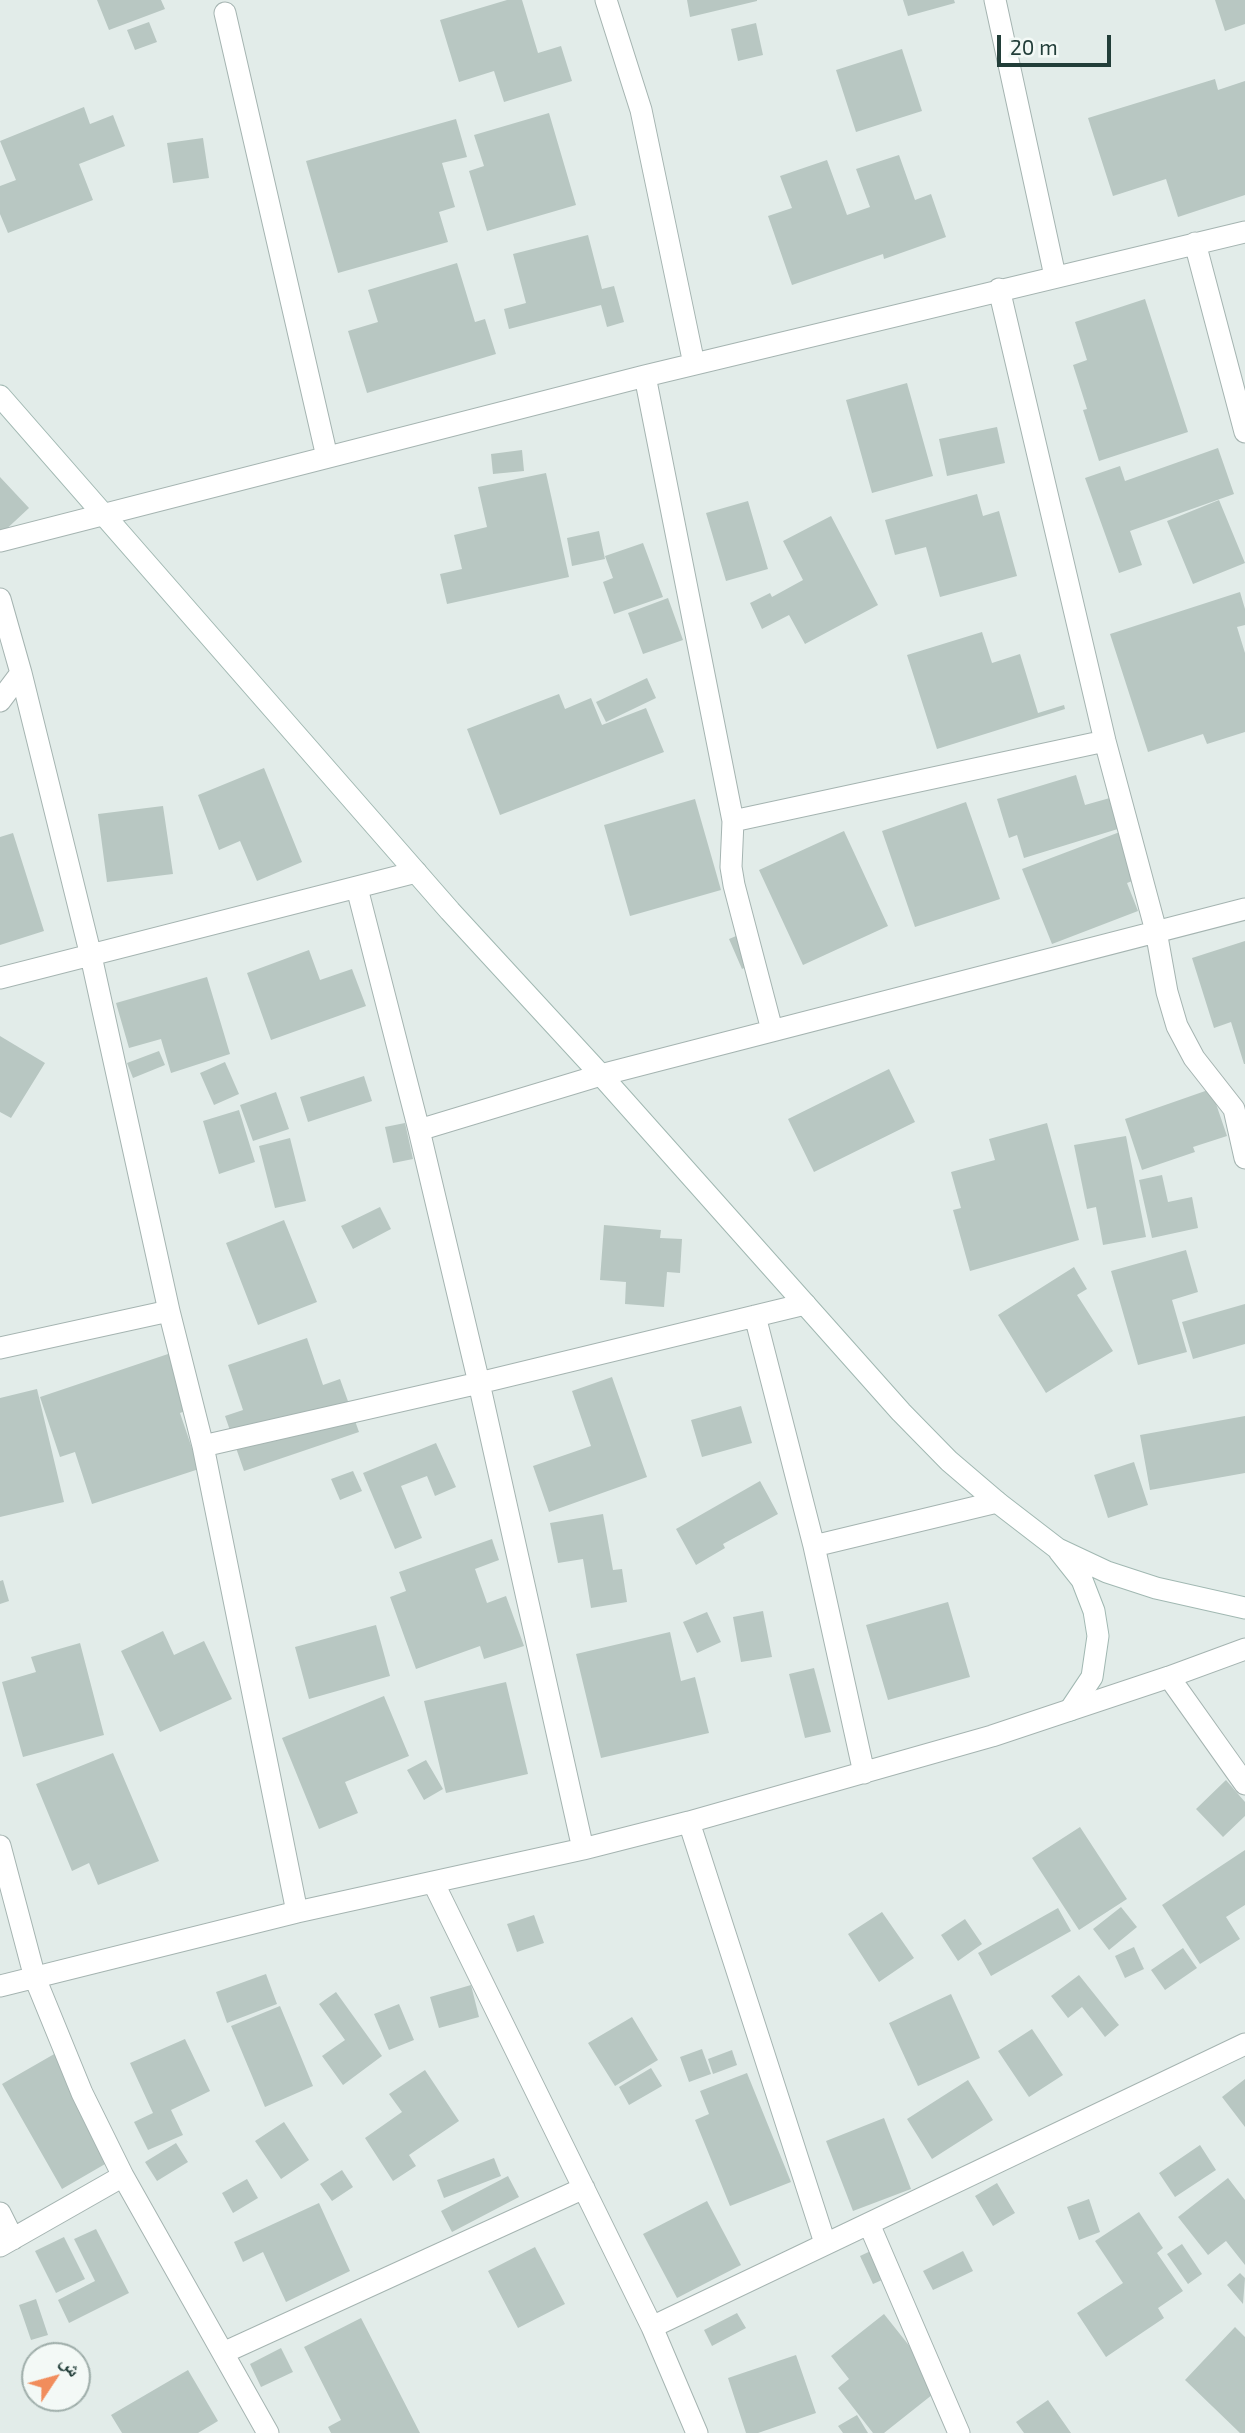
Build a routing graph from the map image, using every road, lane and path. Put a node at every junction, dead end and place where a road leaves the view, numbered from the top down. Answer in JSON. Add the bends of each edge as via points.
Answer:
{"nodes":[{"id":1,"x":606,"y":0,"type":"edge"},
{"id":2,"x":995,"y":0,"type":"edge"},
{"id":3,"x":225,"y":13,"type":"dead end"},
{"id":4,"x":1245,"y":232,"type":"edge"},
{"id":5,"x":1195,"y":243,"type":"junction"},
{"id":6,"x":1055,"y":276,"type":"junction"},
{"id":7,"x":999,"y":289,"type":"junction"},
{"id":8,"x":694,"y":364,"type":"junction"},
{"id":9,"x":645,"y":376,"type":"junction"},
{"id":10,"x":0,"y":396,"type":"edge"},
{"id":11,"x":1245,"y":432,"type":"edge"},
{"id":12,"x":327,"y":457,"type":"junction"},
{"id":13,"x":103,"y":516,"type":"junction"},
{"id":14,"x":0,"y":541,"type":"edge"},
{"id":15,"x":0,"y":599,"type":"edge"},
{"id":16,"x":21,"y":673,"type":"junction"},
{"id":17,"x":0,"y":701,"type":"edge"},
{"id":18,"x":1105,"y":741,"type":"junction"},
{"id":19,"x":733,"y":821,"type":"junction"},
{"id":20,"x":416,"y":872,"type":"junction"},
{"id":21,"x":357,"y":888,"type":"junction"},
{"id":22,"x":1245,"y":909,"type":"edge"},
{"id":23,"x":1156,"y":931,"type":"junction"},
{"id":24,"x":90,"y":956,"type":"junction"},
{"id":25,"x":0,"y":978,"type":"edge"},
{"id":26,"x":772,"y":1030,"type":"junction"},
{"id":27,"x":601,"y":1074,"type":"junction"},
{"id":28,"x":1240,"y":1108,"type":"edge"},
{"id":29,"x":419,"y":1130,"type":"junction"},
{"id":30,"x":1245,"y":1158,"type":"edge"},
{"id":31,"x":805,"y":1304,"type":"junction"},
{"id":32,"x":169,"y":1311,"type":"junction"},
{"id":33,"x":755,"y":1316,"type":"junction"},
{"id":34,"x":0,"y":1349,"type":"edge"},
{"id":35,"x":479,"y":1383,"type":"junction"},
{"id":36,"x":203,"y":1446,"type":"junction"},
{"id":37,"x":997,"y":1502,"type":"junction"},
{"id":38,"x":814,"y":1546,"type":"junction"},
{"id":39,"x":1058,"y":1549,"type":"junction"},
{"id":40,"x":1245,"y":1608,"type":"edge"},
{"id":41,"x":1245,"y":1649,"type":"edge"},
{"id":42,"x":1169,"y":1677,"type":"junction"},
{"id":43,"x":1070,"y":1710,"type":"junction"},
{"id":44,"x":864,"y":1773,"type":"junction"},
{"id":45,"x":1245,"y":1784,"type":"edge"},
{"id":46,"x":689,"y":1822,"type":"junction"},
{"id":47,"x":0,"y":1846,"type":"edge"},
{"id":48,"x":583,"y":1849,"type":"junction"},
{"id":49,"x":433,"y":1882,"type":"junction"},
{"id":50,"x":297,"y":1912,"type":"junction"},
{"id":51,"x":35,"y":1978,"type":"junction"},
{"id":52,"x":0,"y":1986,"type":"edge"},
{"id":53,"x":1245,"y":2044,"type":"edge"},
{"id":54,"x":123,"y":2176,"type":"junction"},
{"id":55,"x":584,"y":2188,"type":"junction"},
{"id":56,"x":0,"y":2213,"type":"edge"},
{"id":57,"x":869,"y":2224,"type":"junction"},
{"id":58,"x":7,"y":2242,"type":"edge"},
{"id":59,"x":825,"y":2243,"type":"junction"},
{"id":60,"x":652,"y":2327,"type":"junction"},
{"id":61,"x":223,"y":2353,"type":"junction"},
{"id":62,"x":268,"y":2433,"type":"edge"},
{"id":63,"x":697,"y":2433,"type":"edge"},
{"id":64,"x":959,"y":2433,"type":"edge"}],
"edges":[{"from":1,"to":8,"type":"street","via":[[641,110]]},
{"from":2,"to":6,"type":"street"},
{"from":3,"to":12,"type":"street"},
{"from":4,"to":5,"type":"street"},
{"from":5,"to":6,"type":"street"},
{"from":5,"to":11,"type":"street"},
{"from":6,"to":7,"type":"street"},
{"from":7,"to":8,"type":"street"},
{"from":7,"to":18,"type":"street"},
{"from":8,"to":9,"type":"street"},
{"from":9,"to":12,"type":"street"},
{"from":9,"to":19,"type":"street"},
{"from":10,"to":13,"type":"street"},
{"from":12,"to":13,"type":"street"},
{"from":13,"to":14,"type":"street"},
{"from":13,"to":20,"type":"street"},
{"from":15,"to":16,"type":"street"},
{"from":16,"to":17,"type":"street"},
{"from":16,"to":24,"type":"street"},
{"from":18,"to":19,"type":"street"},
{"from":18,"to":23,"type":"street"},
{"from":19,"to":26,"type":"street","via":[[734,885]]},
{"from":20,"to":21,"type":"street"},
{"from":20,"to":27,"type":"street"},
{"from":21,"to":24,"type":"street"},
{"from":21,"to":29,"type":"street"},
{"from":22,"to":23,"type":"street"},
{"from":23,"to":26,"type":"street"},
{"from":23,"to":28,"type":"street","via":[[1177,1026],[1194,1058]]},
{"from":24,"to":25,"type":"street"},
{"from":24,"to":32,"type":"street"},
{"from":26,"to":27,"type":"street"},
{"from":27,"to":29,"type":"street"},
{"from":27,"to":31,"type":"street"},
{"from":28,"to":30,"type":"street"},
{"from":29,"to":35,"type":"street"},
{"from":31,"to":33,"type":"street"},
{"from":31,"to":37,"type":"street","via":[[901,1412]]},
{"from":32,"to":34,"type":"street"},
{"from":32,"to":36,"type":"street"},
{"from":33,"to":35,"type":"street"},
{"from":33,"to":38,"type":"street"},
{"from":35,"to":36,"type":"street"},
{"from":35,"to":48,"type":"street"},
{"from":36,"to":50,"type":"street"},
{"from":37,"to":38,"type":"street"},
{"from":37,"to":39,"type":"street"},
{"from":38,"to":44,"type":"street"},
{"from":39,"to":40,"type":"street","via":[[1156,1588]]},
{"from":39,"to":43,"type":"street","via":[[1082,1580],[1098,1636],[1092,1677]]},
{"from":41,"to":42,"type":"street"},
{"from":42,"to":43,"type":"street"},
{"from":42,"to":45,"type":"street"},
{"from":43,"to":44,"type":"street"},
{"from":44,"to":46,"type":"street"},
{"from":46,"to":48,"type":"street"},
{"from":46,"to":59,"type":"street"},
{"from":47,"to":51,"type":"street"},
{"from":48,"to":49,"type":"street"},
{"from":49,"to":50,"type":"street"},
{"from":49,"to":55,"type":"street"},
{"from":50,"to":51,"type":"street"},
{"from":51,"to":52,"type":"street"},
{"from":51,"to":54,"type":"street"},
{"from":53,"to":57,"type":"street"},
{"from":54,"to":58,"type":"street"},
{"from":54,"to":61,"type":"street"},
{"from":55,"to":60,"type":"street"},
{"from":55,"to":61,"type":"street"},
{"from":56,"to":58,"type":"street"},
{"from":57,"to":59,"type":"street"},
{"from":57,"to":64,"type":"street"},
{"from":59,"to":60,"type":"street"},
{"from":60,"to":63,"type":"street"},
{"from":61,"to":62,"type":"street"}]}
